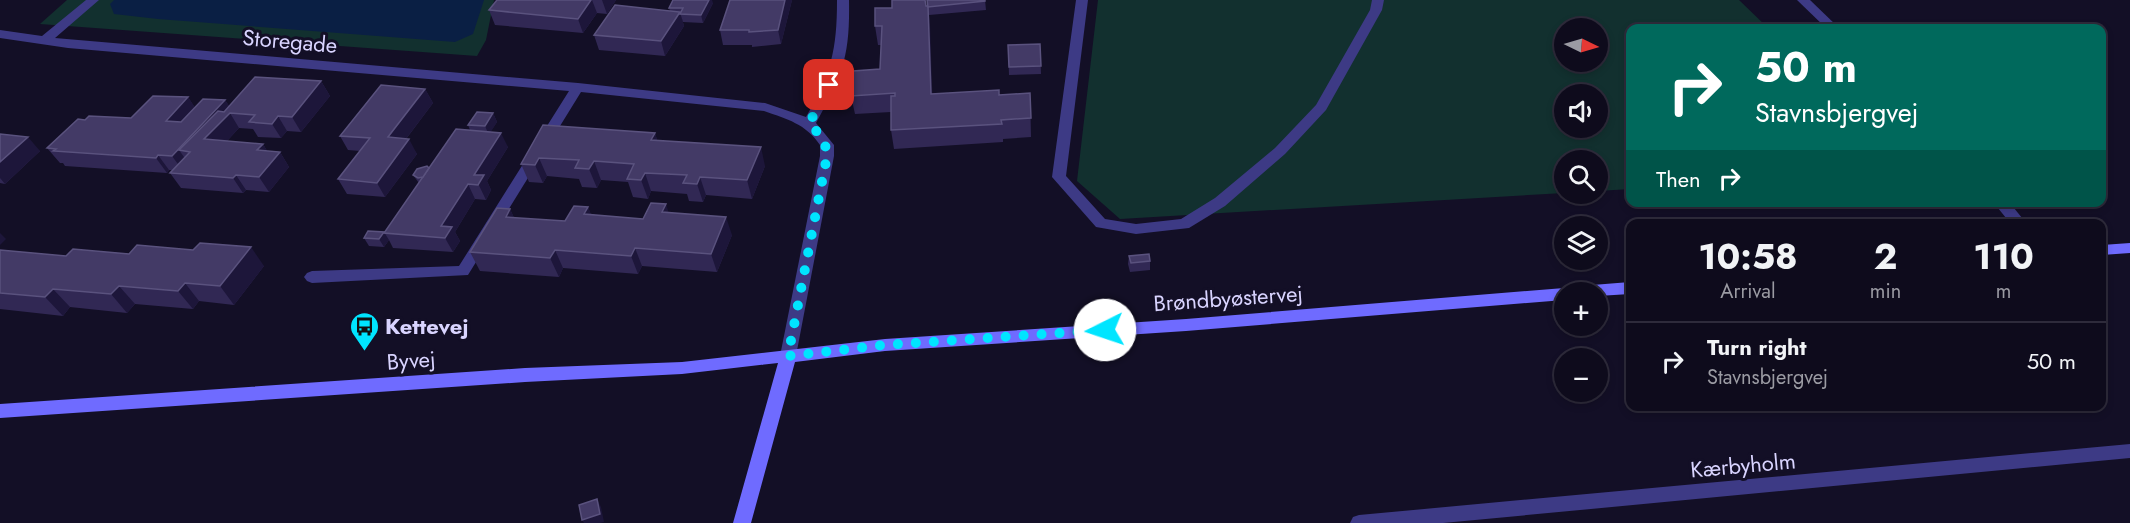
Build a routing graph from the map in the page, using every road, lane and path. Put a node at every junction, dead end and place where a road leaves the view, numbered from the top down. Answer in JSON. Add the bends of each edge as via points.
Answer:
{"nodes":[{"id":1,"x":93,"y":0,"type":"edge"},
{"id":2,"x":843,"y":0,"type":"edge"},
{"id":3,"x":1082,"y":0,"type":"edge"},
{"id":4,"x":1378,"y":0,"type":"edge"},
{"id":5,"x":1803,"y":0,"type":"edge"},
{"id":6,"x":1829,"y":24,"type":"edge"},
{"id":7,"x":0,"y":34,"type":"edge"},
{"id":8,"x":44,"y":41,"type":"junction"},
{"id":9,"x":578,"y":87,"type":"junction"},
{"id":10,"x":809,"y":124,"type":"junction"},
{"id":11,"x":2005,"y":207,"type":"edge"},
{"id":12,"x":2015,"y":219,"type":"edge"},
{"id":13,"x":2130,"y":248,"type":"edge"},
{"id":14,"x":2106,"y":250,"type":"edge"},
{"id":15,"x":312,"y":277,"type":"dead end"},
{"id":16,"x":1626,"y":288,"type":"edge"},
{"id":17,"x":1608,"y":290,"type":"edge"},
{"id":18,"x":1554,"y":295,"type":"edge"},
{"id":19,"x":788,"y":356,"type":"junction"},
{"id":20,"x":0,"y":411,"type":"edge"},
{"id":21,"x":2130,"y":451,"type":"edge"},
{"id":22,"x":742,"y":523,"type":"edge"},
{"id":23,"x":1359,"y":523,"type":"edge"}],
"edges":[{"from":1,"to":8,"type":"street"},
{"from":2,"to":10,"type":"street","via":[[839,60]]},
{"from":3,"to":4,"type":"street","via":[[1059,177],[1101,223],[1136,229],[1184,224],[1220,202],[1280,151],[1320,107],[1376,10]]},
{"from":5,"to":6,"type":"street"},
{"from":7,"to":8,"type":"street","name":"Storegade"},
{"from":8,"to":9,"type":"street","name":"Storegade"},
{"from":9,"to":10,"type":"street","name":"Storegade","via":[[765,107]]},
{"from":9,"to":15,"type":"street","via":[[463,271]]},
{"from":10,"to":19,"type":"street","via":[[821,136],[827,156]]},
{"from":11,"to":12,"type":"street"},
{"from":13,"to":14,"type":"street"},
{"from":16,"to":17,"type":"street"},
{"from":18,"to":19,"type":"street","name":"Brøndbyøstervej","via":[[885,345]]},
{"from":19,"to":20,"type":"street","name":"Byvej","via":[[682,368]]},
{"from":19,"to":22,"type":"street"},
{"from":21,"to":23,"type":"street","name":"Kærbyholm"}]}
